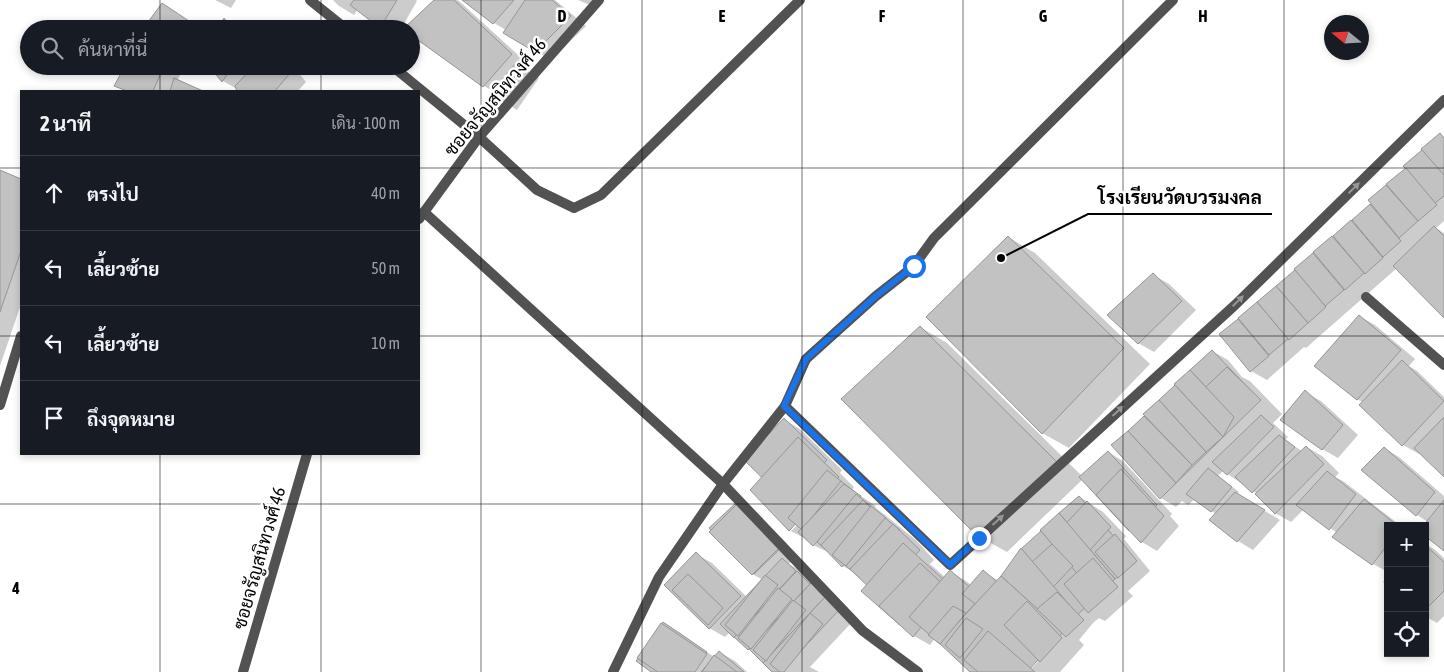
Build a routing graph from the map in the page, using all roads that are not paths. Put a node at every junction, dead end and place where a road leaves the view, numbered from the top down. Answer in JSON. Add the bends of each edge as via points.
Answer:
{"nodes":[{"id":1,"x":310,"y":0,"type":"edge"},
{"id":2,"x":600,"y":0,"type":"edge"},
{"id":3,"x":800,"y":0,"type":"edge"},
{"id":4,"x":1173,"y":0,"type":"edge"},
{"id":5,"x":335,"y":20,"type":"edge"},
{"id":6,"x":403,"y":75,"type":"edge"},
{"id":7,"x":1444,"y":100,"type":"edge"},
{"id":8,"x":479,"y":138,"type":"junction"},
{"id":9,"x":421,"y":215,"type":"edge"},
{"id":10,"x":1366,"y":297,"type":"dead end"},
{"id":11,"x":20,"y":339,"type":"edge"},
{"id":12,"x":1444,"y":364,"type":"edge"},
{"id":13,"x":0,"y":405,"type":"edge"},
{"id":14,"x":784,"y":406,"type":"junction"},
{"id":15,"x":307,"y":455,"type":"edge"},
{"id":16,"x":723,"y":484,"type":"junction"},
{"id":17,"x":243,"y":672,"type":"edge"},
{"id":18,"x":614,"y":672,"type":"edge"},
{"id":19,"x":918,"y":672,"type":"edge"}],
"edges":[{"from":1,"to":5,"type":"street"},
{"from":2,"to":8,"type":"street","name":"ซอยจรัญสนิทวงศ์ 46"},
{"from":3,"to":8,"type":"street","via":[[601,195],[574,208],[537,190]]},
{"from":4,"to":14,"type":"street","via":[[934,238],[914,266],[806,359]]},
{"from":6,"to":8,"type":"street"},
{"from":14,"to":7,"type":"street","one_way":true,"via":[[950,565],[1235,304]]},
{"from":8,"to":9,"type":"street","name":"ซอยจรัญสนิทวงศ์ 46"},
{"from":9,"to":16,"type":"street"},
{"from":10,"to":12,"type":"street"},
{"from":11,"to":13,"type":"street"},
{"from":14,"to":16,"type":"street"},
{"from":15,"to":17,"type":"street","name":"ซอยจรัญสนิทวงศ์ 46"},
{"from":16,"to":18,"type":"street","via":[[659,577]]},
{"from":16,"to":19,"type":"street","via":[[864,631]]}]}
